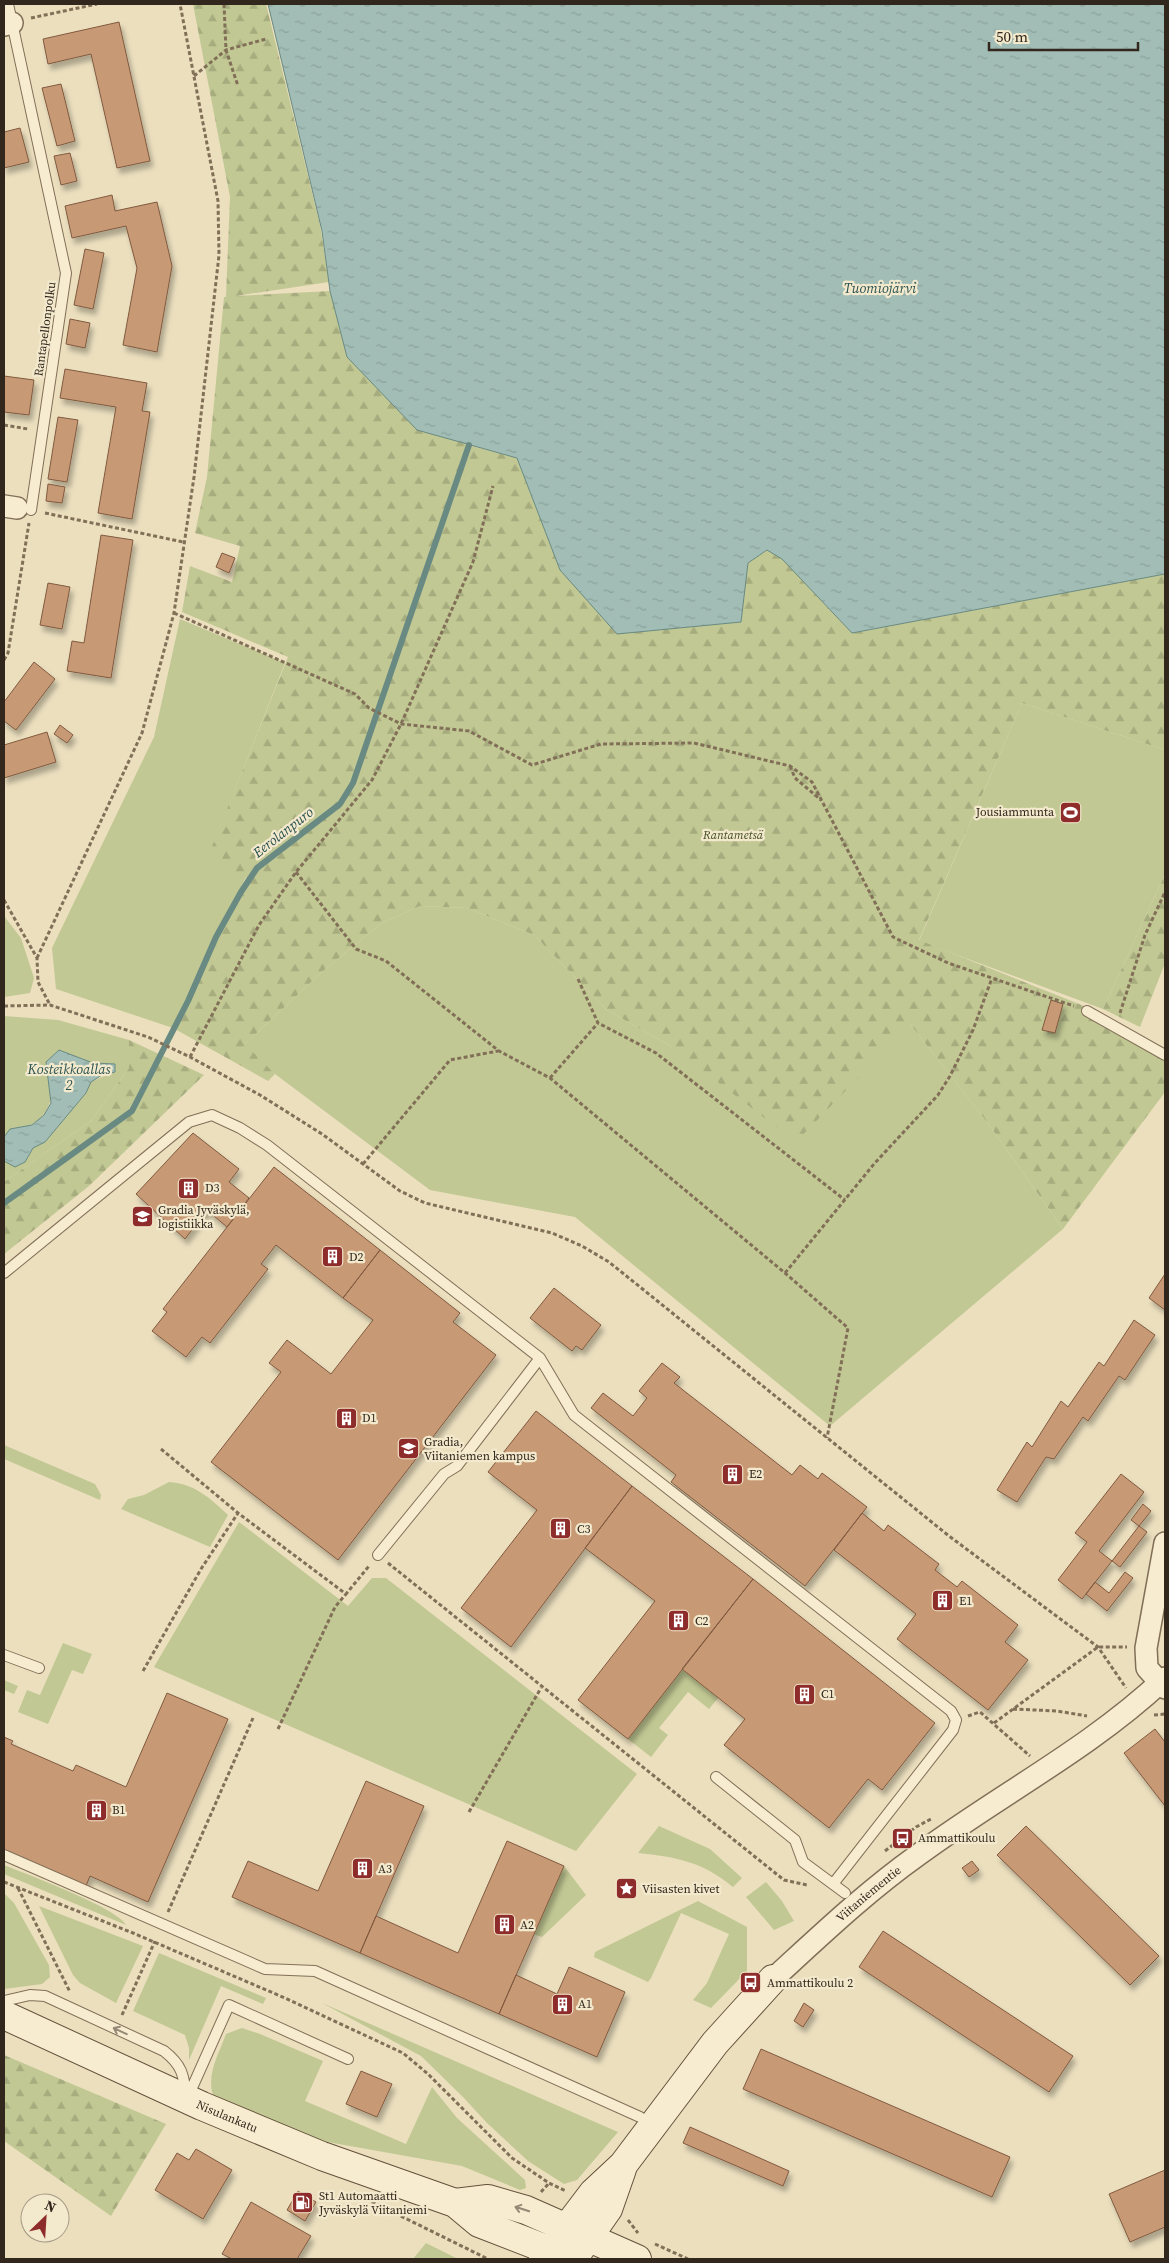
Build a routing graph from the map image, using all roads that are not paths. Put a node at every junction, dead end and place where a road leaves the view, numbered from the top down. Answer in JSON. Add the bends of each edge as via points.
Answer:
{"nodes":[{"id":1,"x":8,"y":17,"type":"edge"},
{"id":2,"x":17,"y":508,"type":"edge"},
{"id":3,"x":1087,"y":1010,"type":"road end"},
{"id":4,"x":1165,"y":1055,"type":"edge"},
{"id":5,"x":4,"y":1273,"type":"edge"},
{"id":6,"x":540,"y":1358,"type":"junction"},
{"id":7,"x":1165,"y":1543,"type":"edge"},
{"id":8,"x":378,"y":1555,"type":"road end"},
{"id":9,"x":4,"y":1655,"type":"edge"},
{"id":10,"x":39,"y":1668,"type":"dead end"},
{"id":11,"x":1164,"y":1683,"type":"edge"},
{"id":12,"x":716,"y":1777,"type":"dead end"},
{"id":13,"x":4,"y":1855,"type":"edge"},
{"id":14,"x":833,"y":1884,"type":"junction"},
{"id":15,"x":845,"y":1894,"type":"road end"},
{"id":16,"x":773,"y":1979,"type":"joint"},
{"id":17,"x":4,"y":2001,"type":"edge"},
{"id":18,"x":4,"y":2015,"type":"edge"},
{"id":19,"x":348,"y":2059,"type":"dead end"},
{"id":20,"x":187,"y":2100,"type":"junction"},
{"id":21,"x":640,"y":2117,"type":"dead end"},
{"id":22,"x":455,"y":2203,"type":"junction"},
{"id":23,"x":578,"y":2232,"type":"junction"},
{"id":24,"x":560,"y":2257,"type":"edge"},
{"id":25,"x":638,"y":2259,"type":"edge"}],
"edges":[{"from":1,"to":2,"type":"lane","name":"Rantapellonpolku","via":[[66,273],[43,431]]},
{"from":3,"to":4,"type":"lane"},
{"from":5,"to":6,"type":"lane","via":[[174,1133],[189,1122],[212,1115],[267,1144]]},
{"from":6,"to":8,"type":"lane","via":[[457,1466],[444,1474]]},
{"from":6,"to":14,"type":"lane","via":[[574,1415],[951,1711],[956,1720],[953,1730]]},
{"from":7,"to":11,"type":"street","via":[[1146,1648],[1147,1668]]},
{"from":9,"to":10,"type":"lane"},
{"from":11,"to":16,"type":"street","name":"Viitaniementie","via":[[1102,1730],[918,1854],[830,1926]]},
{"from":12,"to":14,"type":"lane","via":[[795,1840],[803,1862]]},
{"from":13,"to":21,"type":"lane","via":[[265,1969],[315,1970]]},
{"from":14,"to":15,"type":"lane"},
{"from":16,"to":23,"type":"main road","name":"Viitaniementie","via":[[715,2043],[623,2165],[593,2193]]},
{"from":20,"to":17,"type":"lane","one_way":true,"via":[[184,2076],[176,2060],[164,2052],[45,1996],[30,1995]]},
{"from":18,"to":20,"type":"main road","name":"Nisulankatu"},
{"from":19,"to":20,"type":"lane","via":[[229,2005]]},
{"from":20,"to":22,"type":"main road","name":"Nisulankatu","via":[[322,2156]]},
{"from":23,"to":22,"type":"main road","name":"Nisulankatu","one_way":true,"via":[[488,2198]]},
{"from":22,"to":24,"type":"main road","name":"Nisulankatu","via":[[479,2223]]},
{"from":23,"to":24,"type":"main road","name":"Viitaniementie"},
{"from":23,"to":25,"type":"main road","name":"Nisulankatu"}]}
